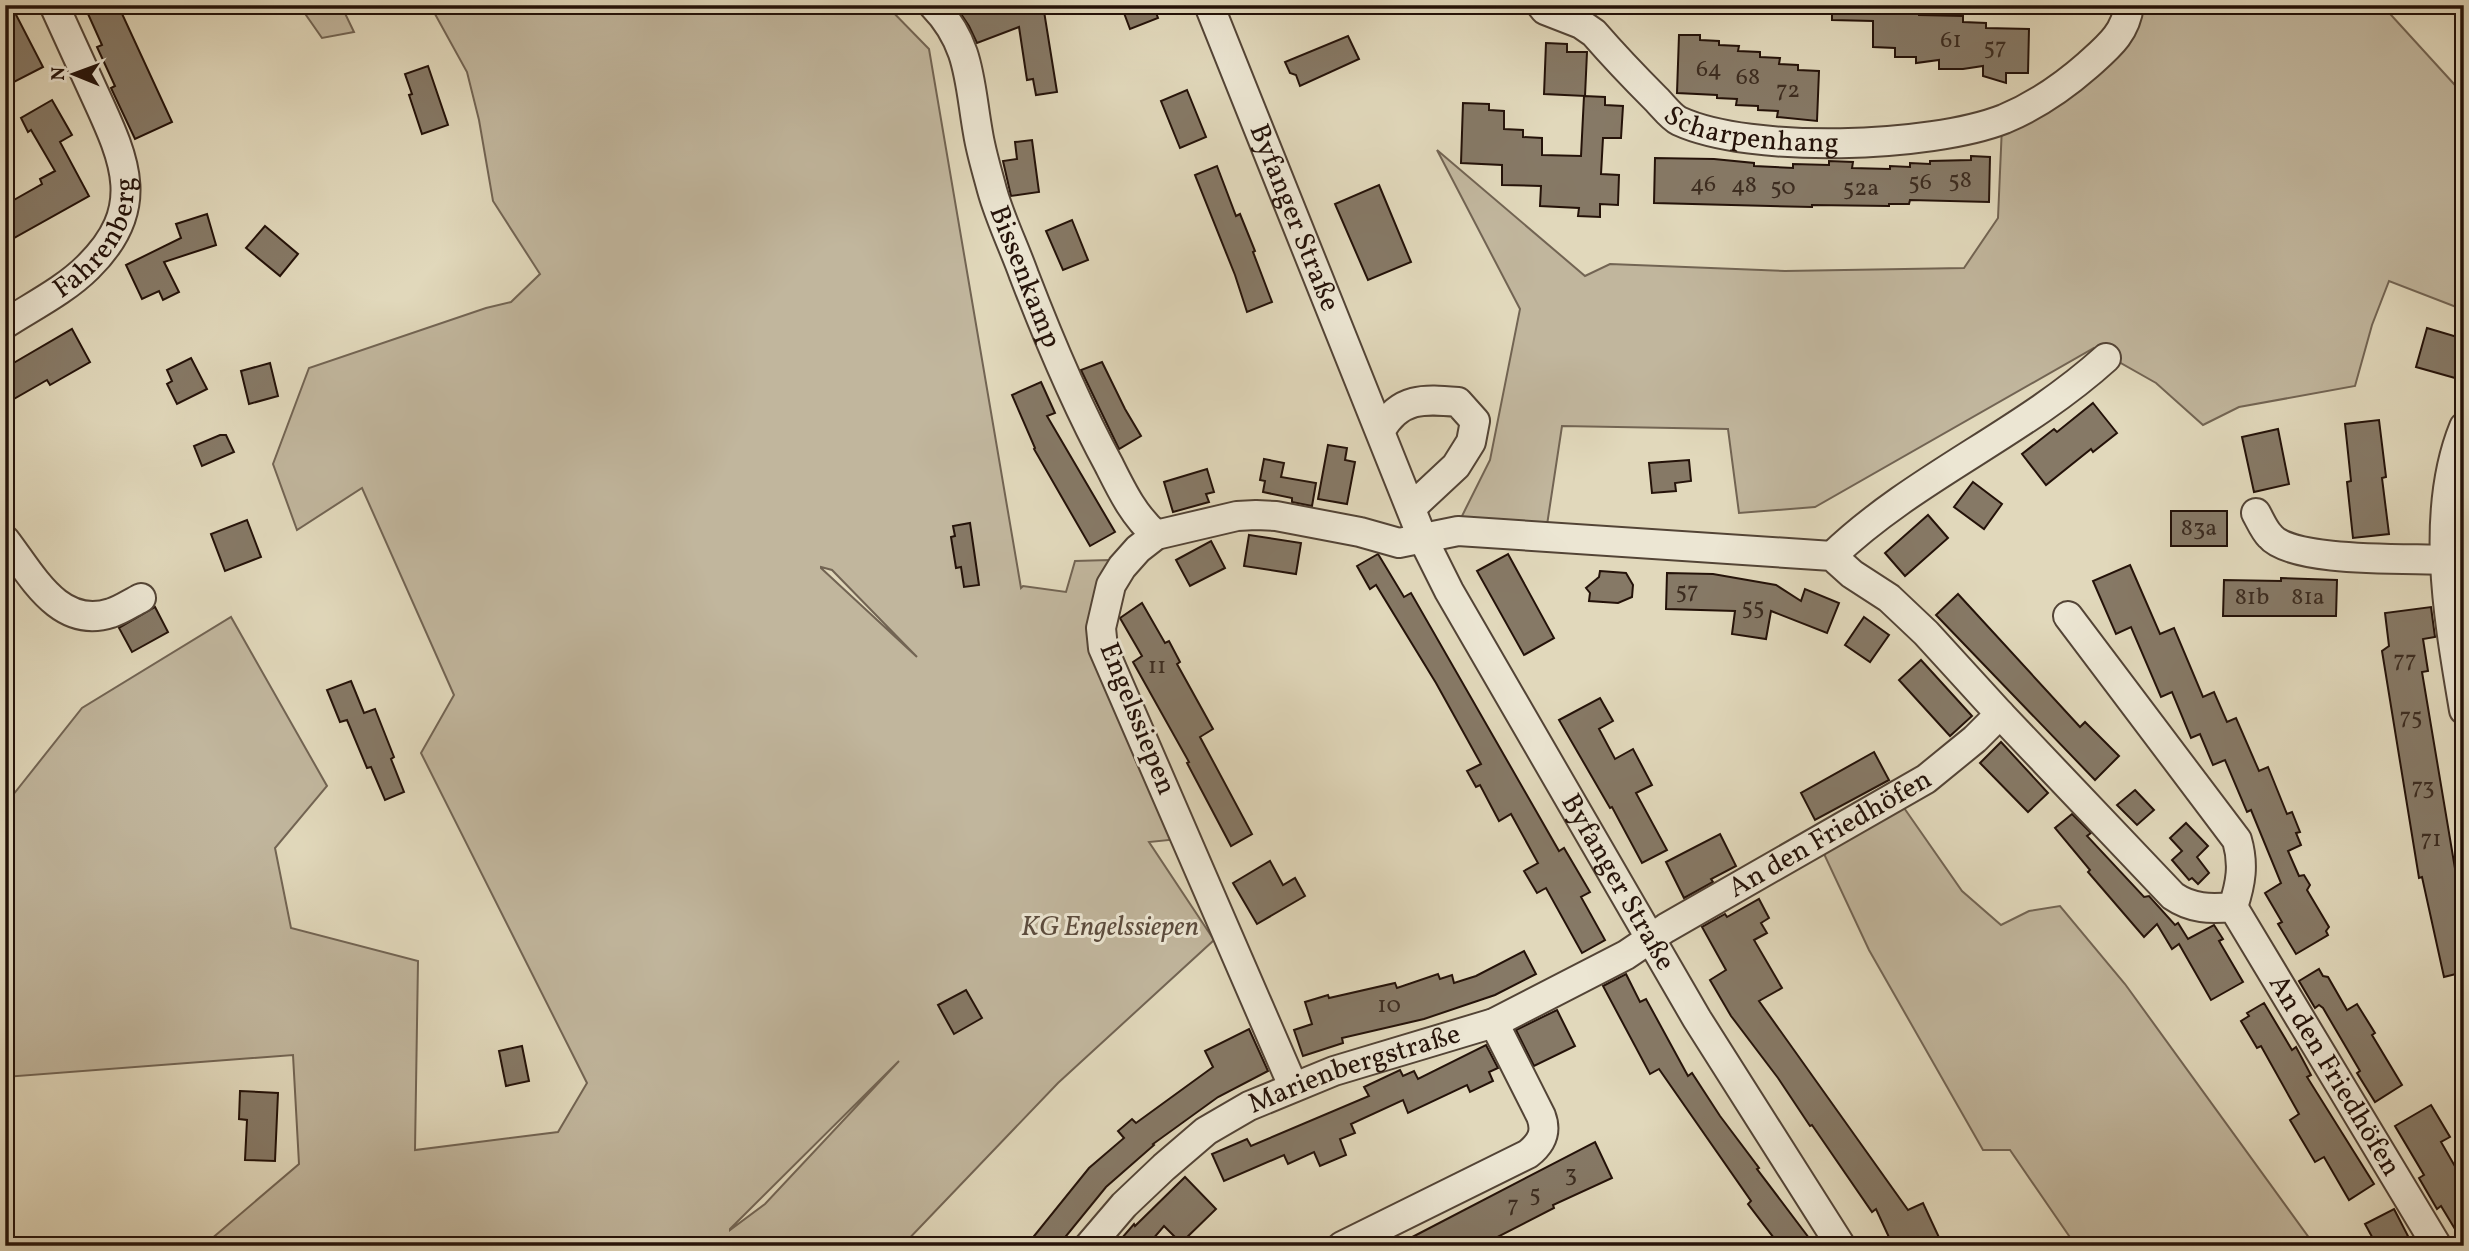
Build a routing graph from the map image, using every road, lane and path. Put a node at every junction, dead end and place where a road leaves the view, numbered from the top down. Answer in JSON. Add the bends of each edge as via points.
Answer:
{"nodes":[{"id":1,"x":54,"y":5,"type":"edge"},
{"id":2,"x":933,"y":5,"type":"edge"},
{"id":3,"x":1209,"y":5,"type":"edge"},
{"id":4,"x":1541,"y":5,"type":"edge"},
{"id":5,"x":2129,"y":5,"type":"edge"},
{"id":6,"x":5,"y":324,"type":"edge"},
{"id":7,"x":2106,"y":358,"type":"dead end"},
{"id":8,"x":2464,"y":427,"type":"edge"},
{"id":9,"x":1381,"y":430,"type":"junction"},
{"id":10,"x":1411,"y":508,"type":"junction"},
{"id":11,"x":2256,"y":513,"type":"dead end"},
{"id":12,"x":1156,"y":535,"type":"junction"},
{"id":13,"x":1422,"y":537,"type":"junction"},
{"id":14,"x":5,"y":540,"type":"edge"},
{"id":15,"x":1832,"y":556,"type":"junction"},
{"id":16,"x":2446,"y":560,"type":"junction"},
{"id":17,"x":141,"y":598,"type":"dead end"},
{"id":18,"x":2068,"y":615,"type":"dead end"},
{"id":19,"x":2464,"y":710,"type":"edge"},
{"id":20,"x":2000,"y":714,"type":"junction"},
{"id":21,"x":2233,"y":907,"type":"junction"},
{"id":22,"x":1650,"y":939,"type":"junction"},
{"id":23,"x":1494,"y":1023,"type":"junction"},
{"id":24,"x":1293,"y":1086,"type":"junction"},
{"id":25,"x":1089,"y":1246,"type":"edge"},
{"id":26,"x":1342,"y":1246,"type":"edge"},
{"id":27,"x":1841,"y":1246,"type":"edge"},
{"id":28,"x":2437,"y":1246,"type":"edge"}],
"edges":[{"from":1,"to":6,"type":"street","name":"Fahrenberg","via":[[118,144],[126,176],[125,202],[107,245],[86,268]]},
{"from":2,"to":12,"type":"street","name":"Bissenkamp","via":[[959,42],[969,70],[978,135],[993,194],[1059,366],[1131,506]]},
{"from":3,"to":9,"type":"street","name":"Byfanger Straße"},
{"from":4,"to":5,"type":"street","name":"Scharpenhang","via":[[1594,33],[1676,120],[1756,140],[1858,143],[1955,132],[2004,118],[2042,99],[2066,84],[2116,38],[2127,21]]},
{"from":7,"to":15,"type":"street","via":[[2045,405],[1865,525]]},
{"from":8,"to":16,"type":"street","via":[[2446,492]]},
{"from":9,"to":10,"type":"street","name":"Byfanger Straße"},
{"from":9,"to":10,"type":"street","via":[[1397,409],[1414,401],[1458,402],[1475,421],[1471,442],[1457,466]]},
{"from":10,"to":13,"type":"street","name":"Byfanger Straße"},
{"from":11,"to":16,"type":"street","via":[[2270,538],[2295,551]]},
{"from":12,"to":13,"type":"street","name":"Engelssiepen","via":[[1255,515],[1399,543]]},
{"from":12,"to":24,"type":"street","name":"Engelssiepen","via":[[1138,549],[1111,585],[1101,628],[1103,648]]},
{"from":13,"to":15,"type":"street","via":[[1458,531]]},
{"from":13,"to":22,"type":"street","name":"Byfanger Straße","via":[[1449,592]]},
{"from":14,"to":17,"type":"street","via":[[50,598],[76,615],[110,613]]},
{"from":15,"to":20,"type":"street","via":[[1899,607]]},
{"from":16,"to":19,"type":"street"},
{"from":18,"to":21,"type":"street","via":[[2237,840],[2241,879]]},
{"from":20,"to":21,"type":"street","via":[[2173,896],[2200,908]]},
{"from":20,"to":22,"type":"street","name":"An den Friedhöfen","via":[[1926,779]]},
{"from":21,"to":28,"type":"street","name":"An den Friedhöfen"},
{"from":22,"to":23,"type":"street","name":"Marienbergstraße"},
{"from":22,"to":27,"type":"street","name":"Byfanger Straße"},
{"from":23,"to":24,"type":"street","name":"Marienbergstraße"},
{"from":23,"to":26,"type":"street","via":[[1541,1116],[1541,1141],[1528,1154]]},
{"from":24,"to":25,"type":"street","name":"Marienbergstraße","via":[[1206,1131],[1124,1205]]}]}
